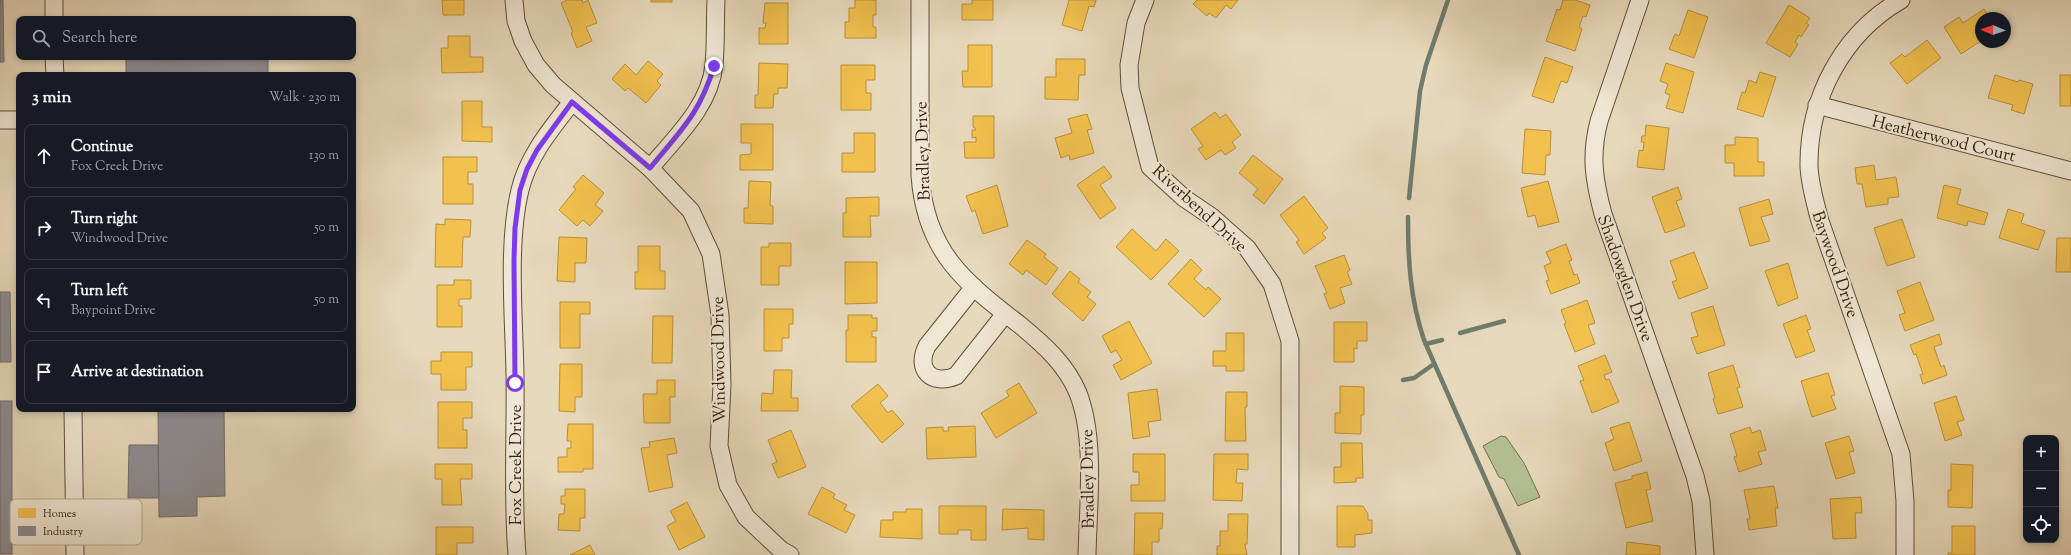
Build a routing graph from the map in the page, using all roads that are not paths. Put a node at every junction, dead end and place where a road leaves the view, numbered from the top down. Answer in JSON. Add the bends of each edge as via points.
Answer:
{"nodes":[{"id":1,"x":54,"y":0,"type":"edge"},
{"id":2,"x":514,"y":0,"type":"edge"},
{"id":3,"x":716,"y":0,"type":"edge"},
{"id":4,"x":920,"y":0,"type":"edge"},
{"id":5,"x":1144,"y":0,"type":"edge"},
{"id":6,"x":1640,"y":0,"type":"edge"},
{"id":7,"x":1901,"y":0,"type":"edge"},
{"id":8,"x":54,"y":16,"type":"edge"},
{"id":9,"x":54,"y":60,"type":"edge"},
{"id":10,"x":54,"y":72,"type":"edge"},
{"id":11,"x":572,"y":102,"type":"junction"},
{"id":12,"x":1817,"y":105,"type":"junction"},
{"id":13,"x":0,"y":120,"type":"edge"},
{"id":14,"x":16,"y":120,"type":"edge"},
{"id":15,"x":650,"y":168,"type":"junction"},
{"id":16,"x":2071,"y":171,"type":"edge"},
{"id":17,"x":974,"y":287,"type":"junction"},
{"id":18,"x":1005,"y":314,"type":"junction"},
{"id":19,"x":73,"y":412,"type":"edge"},
{"id":20,"x":74,"y":499,"type":"edge"},
{"id":21,"x":75,"y":545,"type":"edge"},
{"id":22,"x":75,"y":555,"type":"edge"},
{"id":23,"x":517,"y":555,"type":"edge"},
{"id":24,"x":790,"y":555,"type":"edge"},
{"id":25,"x":1087,"y":555,"type":"edge"},
{"id":26,"x":1290,"y":555,"type":"edge"},
{"id":27,"x":1705,"y":555,"type":"edge"},
{"id":28,"x":1905,"y":555,"type":"edge"}],
"edges":[{"from":1,"to":8,"type":"street"},
{"from":2,"to":11,"type":"street","name":"Windwood Drive","via":[[520,34],[536,65]]},
{"from":3,"to":15,"type":"street","via":[[714,66],[707,91],[684,129]]},
{"from":4,"to":17,"type":"street","name":"Bradley Drive","via":[[922,195],[929,224],[944,255]]},
{"from":5,"to":26,"type":"street","name":"Riverbend Drive","via":[[1136,23],[1129,65],[1130,88],[1150,167],[1184,198],[1212,217],[1247,248],[1272,284],[1290,341]]},
{"from":6,"to":27,"type":"street","name":"Shadowglen Drive","via":[[1594,142],[1595,187],[1695,476],[1702,501]]},
{"from":7,"to":12,"type":"street","name":"Baywood Drive","via":[[1878,16],[1856,37],[1839,59]]},
{"from":9,"to":10,"type":"street"},
{"from":11,"to":15,"type":"street","name":"Windwood Drive"},
{"from":11,"to":23,"type":"street","name":"Fox Creek Drive","via":[[537,150],[527,169],[517,208],[514,260]]},
{"from":12,"to":16,"type":"street","name":"Heatherwood Court"},
{"from":12,"to":28,"type":"street","name":"Baywood Drive","via":[[1809,169],[1813,195],[1901,454]]},
{"from":13,"to":14,"type":"street"},
{"from":15,"to":24,"type":"street","name":"Windwood Drive","via":[[691,210],[711,254],[720,315],[722,385],[719,446],[728,485],[746,516]]},
{"from":17,"to":18,"type":"street","name":"Bradley Drive"},
{"from":17,"to":18,"type":"street","via":[[927,346],[923,355],[923,365],[928,374],[937,380],[956,376]]},
{"from":18,"to":25,"type":"street","name":"Bradley Drive","via":[[1054,356],[1068,373],[1078,393],[1088,434]]},
{"from":19,"to":20,"type":"street"},
{"from":21,"to":22,"type":"street"}]}
